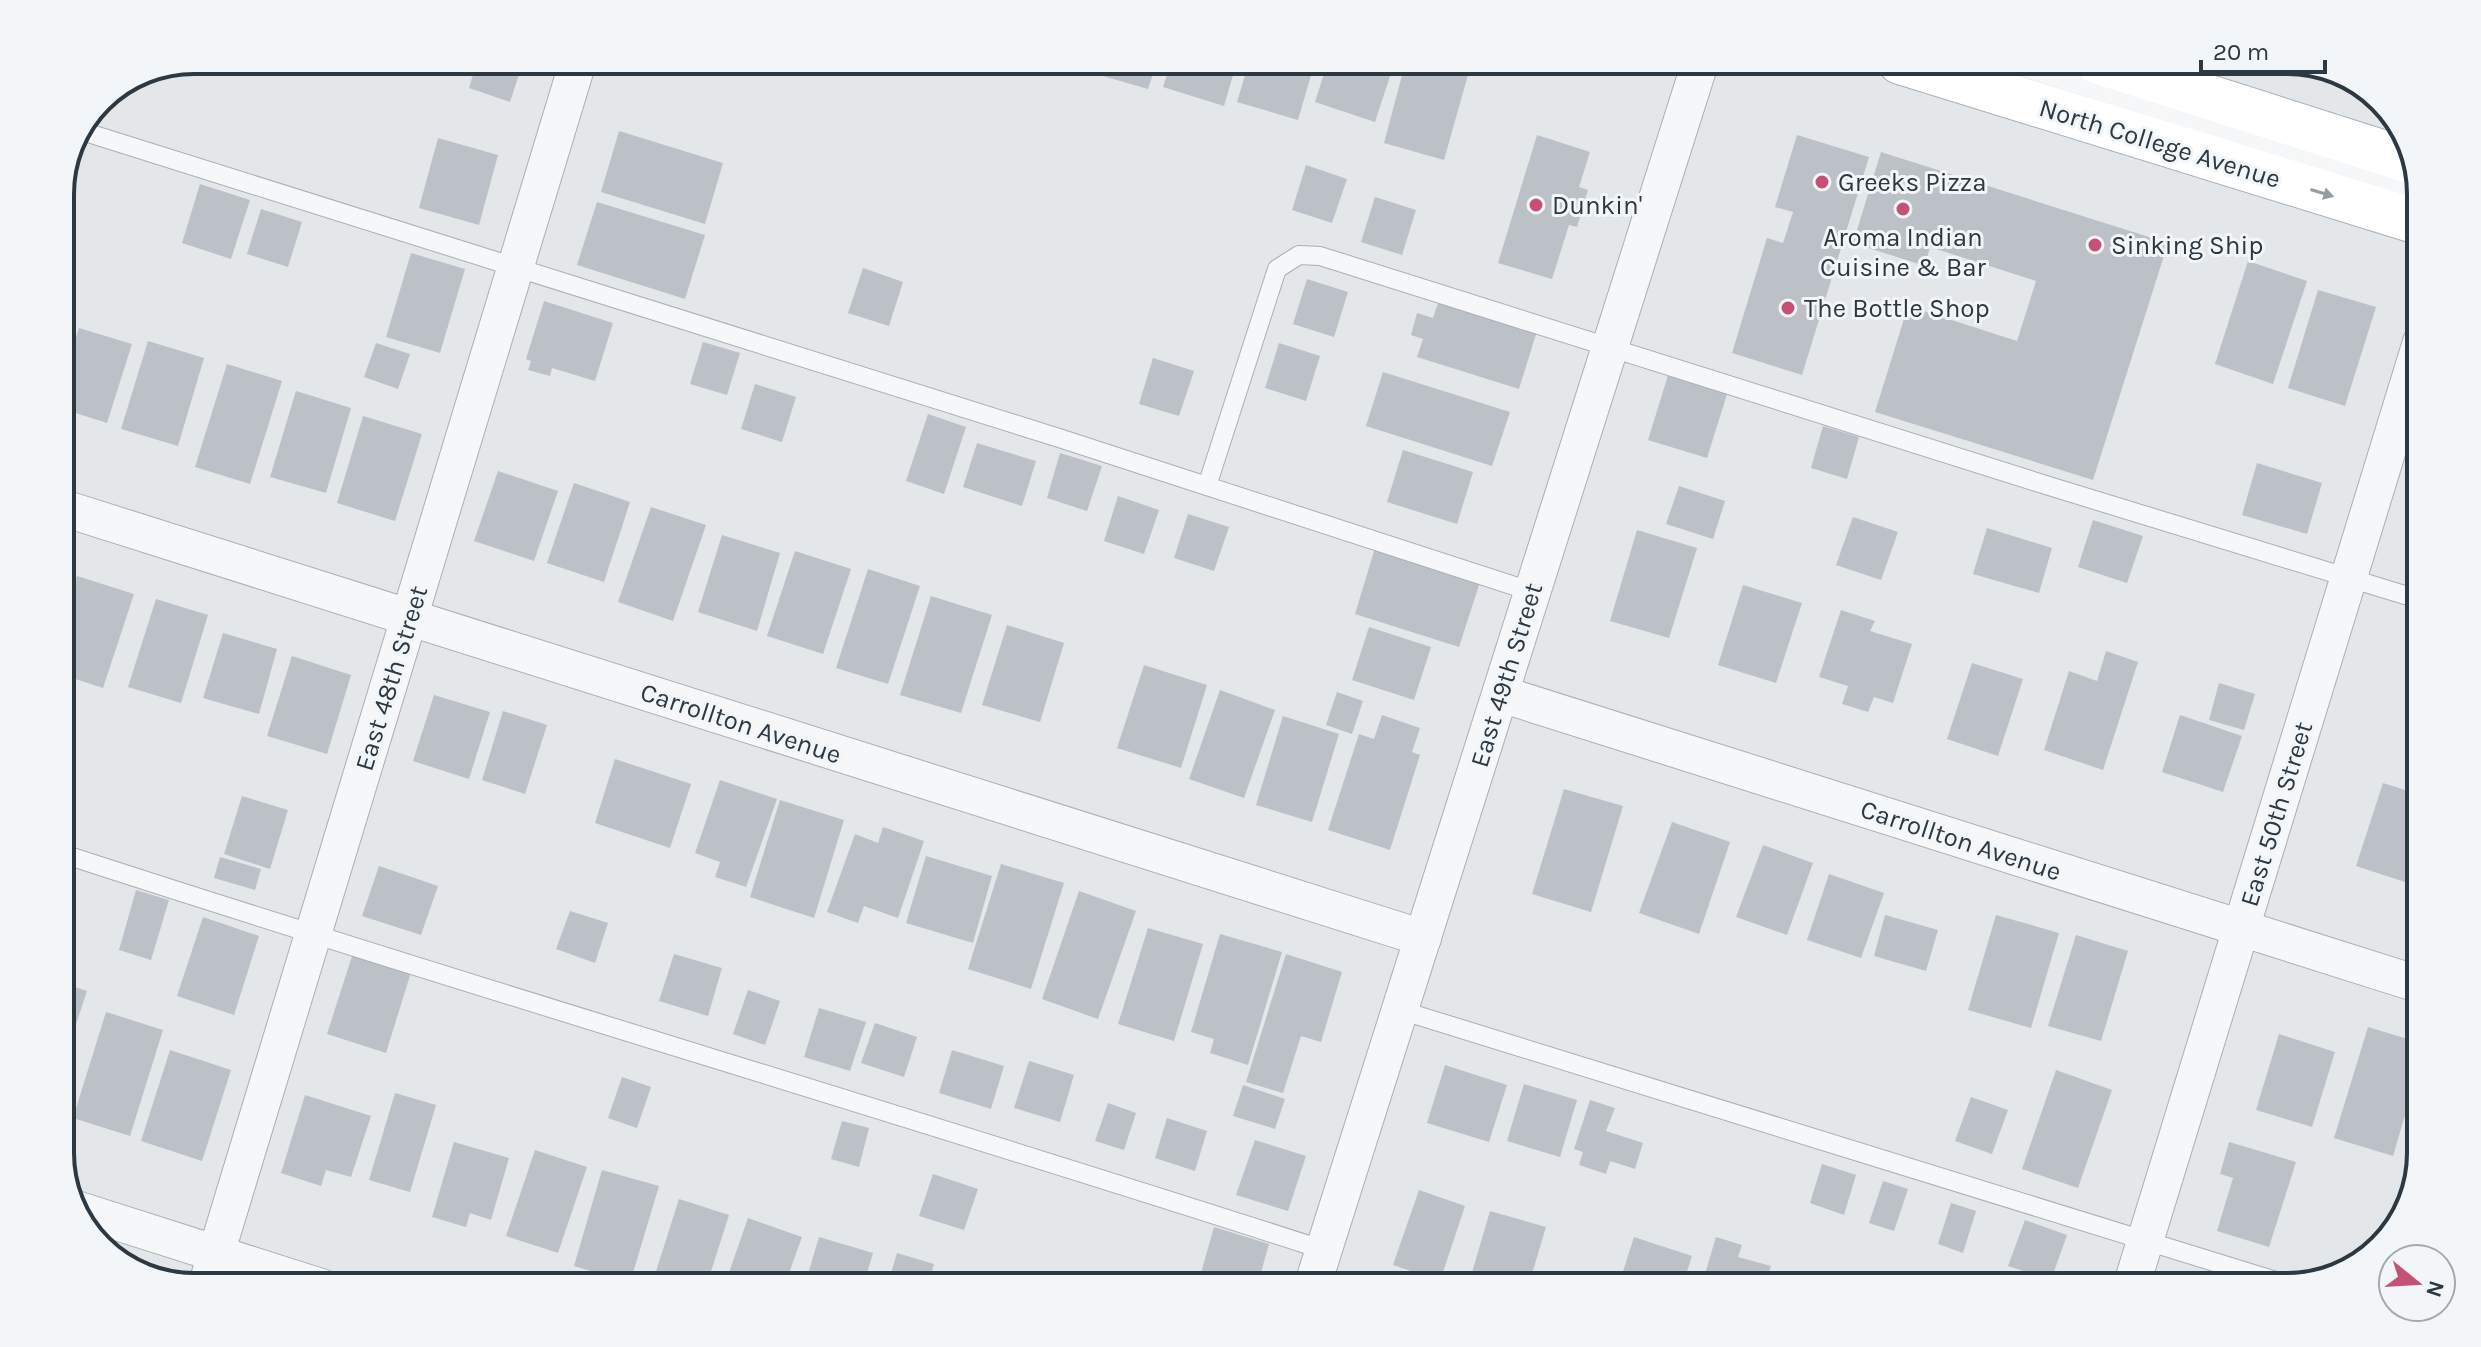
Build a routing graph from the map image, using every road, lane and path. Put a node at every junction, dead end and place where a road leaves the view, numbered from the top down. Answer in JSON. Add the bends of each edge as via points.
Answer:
{"nodes":[{"id":1,"x":574,"y":74,"type":"edge"},
{"id":2,"x":1697,"y":74,"type":"edge"},
{"id":3,"x":1939,"y":74,"type":"edge"},
{"id":4,"x":2044,"y":74,"type":"edge"},
{"id":5,"x":2137,"y":74,"type":"edge"},
{"id":6,"x":90,"y":134,"type":"edge"},
{"id":7,"x":2402,"y":158,"type":"edge"},
{"id":8,"x":2407,"y":188,"type":"edge"},
{"id":9,"x":2407,"y":219,"type":"edge"},
{"id":10,"x":515,"y":268,"type":"junction"},
{"id":11,"x":1611,"y":347,"type":"junction"},
{"id":12,"x":2407,"y":388,"type":"edge"},
{"id":13,"x":1207,"y":486,"type":"junction"},
{"id":14,"x":74,"y":511,"type":"edge"},
{"id":15,"x":2349,"y":577,"type":"junction"},
{"id":16,"x":1533,"y":592,"type":"junction"},
{"id":17,"x":2407,"y":596,"type":"edge"},
{"id":18,"x":409,"y":618,"type":"junction"},
{"id":19,"x":1501,"y":694,"type":"junction"},
{"id":20,"x":74,"y":858,"type":"edge"},
{"id":21,"x":2240,"y":929,"type":"junction"},
{"id":22,"x":313,"y":935,"type":"junction"},
{"id":23,"x":1423,"y":938,"type":"junction"},
{"id":24,"x":2407,"y":981,"type":"edge"},
{"id":25,"x":1400,"y":1010,"type":"junction"},
{"id":26,"x":92,"y":1216,"type":"edge"},
{"id":27,"x":2145,"y":1240,"type":"junction"},
{"id":28,"x":1324,"y":1250,"type":"junction"},
{"id":29,"x":211,"y":1270,"type":"edge"},
{"id":30,"x":1317,"y":1273,"type":"edge"},
{"id":31,"x":2135,"y":1273,"type":"edge"},
{"id":32,"x":2250,"y":1273,"type":"edge"}],
"edges":[{"from":1,"to":10,"type":"street","name":"East 48th Street"},
{"from":2,"to":11,"type":"street","name":"East 49th Street"},
{"from":3,"to":9,"type":"main road","name":"North College Avenue","one_way":true},
{"from":4,"to":8,"type":"lane","name":"North College Avenue"},
{"from":5,"to":7,"type":"main road"},
{"from":6,"to":10,"type":"lane"},
{"from":10,"to":13,"type":"lane"},
{"from":10,"to":18,"type":"street","name":"East 48th Street"},
{"from":11,"to":13,"type":"lane","via":[[1320,256],[1299,255],[1277,269]]},
{"from":11,"to":15,"type":"lane"},
{"from":11,"to":16,"type":"street","name":"East 49th Street"},
{"from":12,"to":15,"type":"street","name":"East 50th Street"},
{"from":13,"to":16,"type":"lane"},
{"from":14,"to":18,"type":"street","name":"Carrollton Avenue"},
{"from":15,"to":17,"type":"lane"},
{"from":15,"to":21,"type":"street","name":"East 50th Street"},
{"from":16,"to":19,"type":"street","name":"East 49th Street"},
{"from":18,"to":22,"type":"street","name":"East 48th Street"},
{"from":18,"to":23,"type":"street","name":"Carrollton Avenue"},
{"from":19,"to":21,"type":"street","name":"Carrollton Avenue"},
{"from":19,"to":23,"type":"street","name":"East 49th Street"},
{"from":20,"to":22,"type":"lane"},
{"from":21,"to":24,"type":"street","name":"Carrollton Avenue"},
{"from":21,"to":27,"type":"street","name":"East 50th Street"},
{"from":22,"to":28,"type":"lane"},
{"from":22,"to":29,"type":"street","name":"East 48th Street"},
{"from":23,"to":25,"type":"street","name":"East 49th Street"},
{"from":25,"to":27,"type":"lane"},
{"from":25,"to":28,"type":"street","name":"East 49th Street"},
{"from":26,"to":29,"type":"street"},
{"from":27,"to":31,"type":"street","name":"East 50th Street"},
{"from":27,"to":32,"type":"lane"},
{"from":28,"to":30,"type":"street","name":"East 49th Street"}]}
